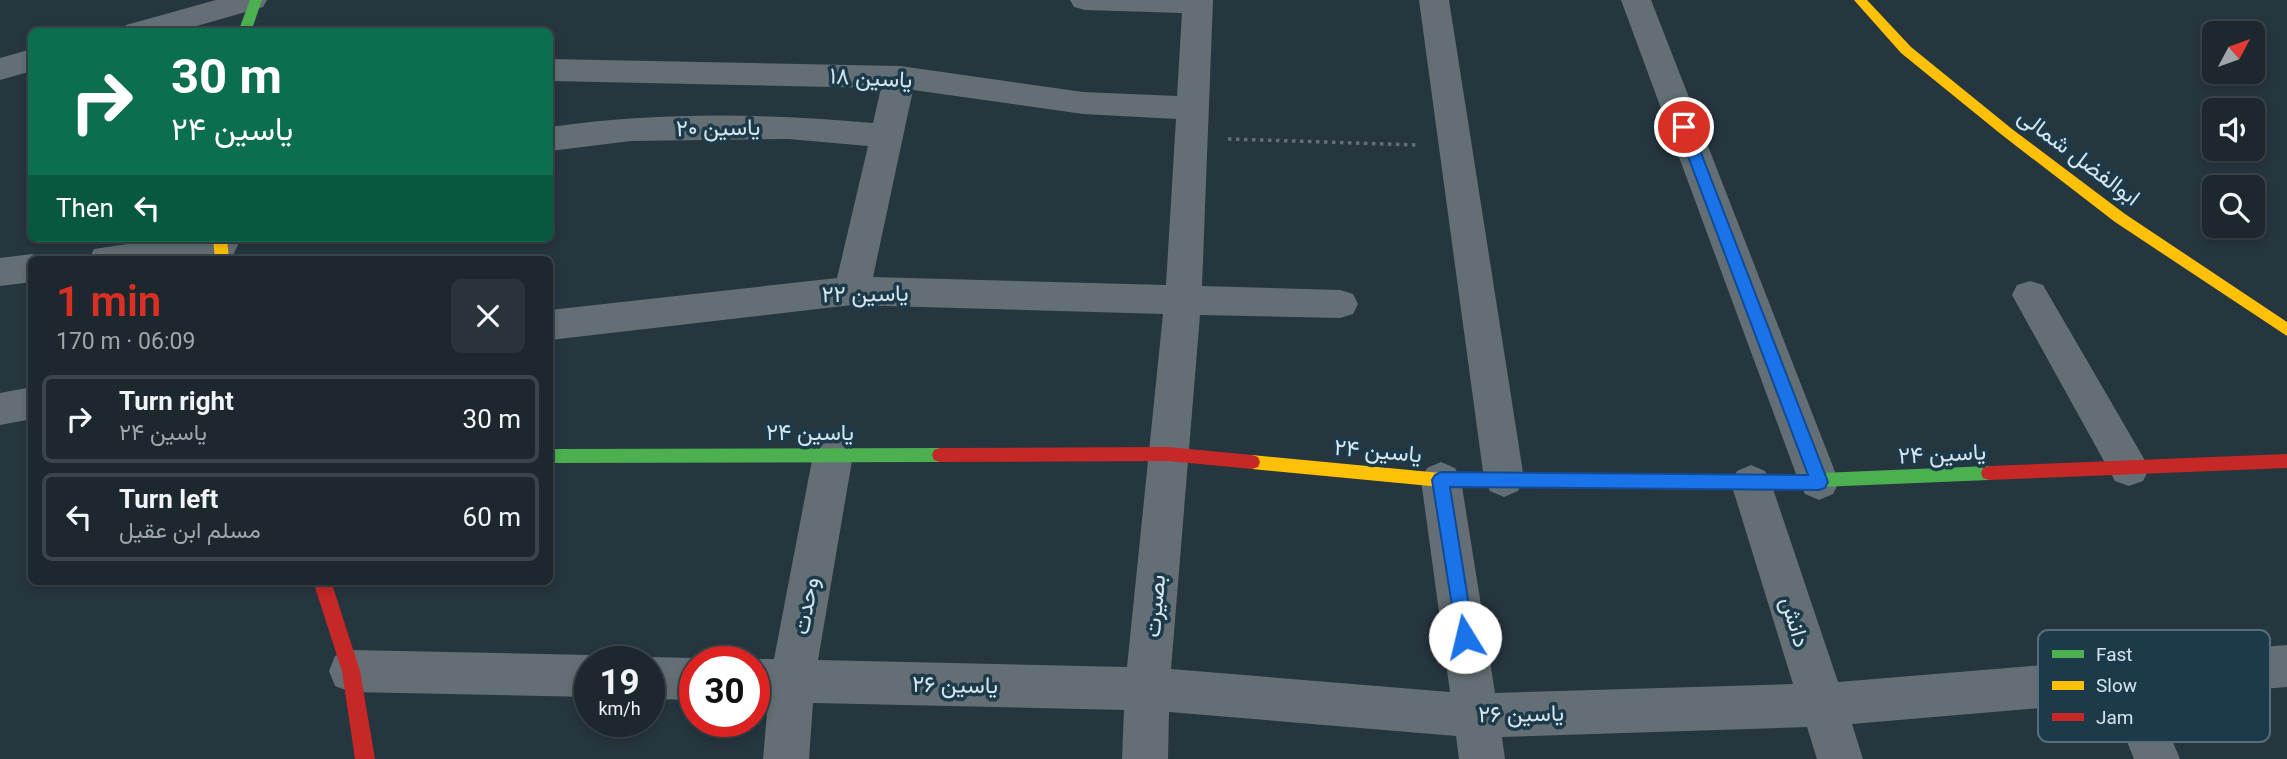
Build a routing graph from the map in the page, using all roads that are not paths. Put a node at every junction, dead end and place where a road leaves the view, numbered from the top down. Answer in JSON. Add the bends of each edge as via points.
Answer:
{"nodes":[{"id":1,"x":254,"y":0,"type":"edge"},
{"id":2,"x":1085,"y":0,"type":"edge"},
{"id":3,"x":1434,"y":0,"type":"edge"},
{"id":4,"x":1636,"y":0,"type":"edge"},
{"id":5,"x":1860,"y":0,"type":"edge"},
{"id":6,"x":1198,"y":2,"type":"edge"},
{"id":7,"x":152,"y":28,"type":"edge"},
{"id":8,"x":245,"y":28,"type":"edge"},
{"id":9,"x":28,"y":61,"type":"edge"},
{"id":10,"x":0,"y":69,"type":"edge"},
{"id":11,"x":553,"y":69,"type":"edge"},
{"id":12,"x":901,"y":77,"type":"junction"},
{"id":13,"x":1190,"y":123,"type":"junction"},
{"id":14,"x":887,"y":136,"type":"junction"},
{"id":15,"x":553,"y":139,"type":"edge"},
{"id":16,"x":220,"y":247,"type":"edge"},
{"id":17,"x":135,"y":256,"type":"edge"},
{"id":18,"x":28,"y":268,"type":"edge"},
{"id":19,"x":0,"y":272,"type":"edge"},
{"id":20,"x":852,"y":291,"type":"junction"},
{"id":21,"x":2030,"y":295,"type":"dead end"},
{"id":22,"x":1183,"y":300,"type":"junction"},
{"id":23,"x":1340,"y":304,"type":"dead end"},
{"id":24,"x":553,"y":325,"type":"edge"},
{"id":25,"x":2287,"y":330,"type":"edge"},
{"id":26,"x":28,"y":404,"type":"edge"},
{"id":27,"x":0,"y":409,"type":"edge"},
{"id":28,"x":1168,"y":454,"type":"junction"},
{"id":29,"x":833,"y":455,"type":"junction"},
{"id":30,"x":553,"y":456,"type":"edge"},
{"id":31,"x":2287,"y":461,"type":"edge"},
{"id":32,"x":2129,"y":468,"type":"junction"},
{"id":33,"x":1441,"y":480,"type":"junction"},
{"id":34,"x":1504,"y":480,"type":"junction"},
{"id":35,"x":1819,"y":482,"type":"junction"},
{"id":36,"x":1751,"y":484,"type":"junction"},
{"id":37,"x":323,"y":585,"type":"edge"},
{"id":38,"x":351,"y":671,"type":"junction"},
{"id":39,"x":574,"y":676,"type":"edge"},
{"id":40,"x":773,"y":681,"type":"edge"},
{"id":41,"x":2038,"y":687,"type":"edge"},
{"id":42,"x":1147,"y":690,"type":"junction"},
{"id":43,"x":1821,"y":705,"type":"junction"},
{"id":44,"x":1479,"y":738,"type":"edge"},
{"id":45,"x":2150,"y":742,"type":"edge"},
{"id":46,"x":365,"y":759,"type":"edge"},
{"id":47,"x":786,"y":759,"type":"edge"},
{"id":48,"x":1145,"y":759,"type":"edge"},
{"id":49,"x":1840,"y":759,"type":"edge"},
{"id":50,"x":2157,"y":759,"type":"edge"}],
"edges":[{"from":1,"to":7,"type":"street"},
{"from":1,"to":8,"type":"street"},
{"from":2,"to":6,"type":"street"},
{"from":3,"to":34,"type":"street"},
{"from":4,"to":35,"type":"street"},
{"from":5,"to":25,"type":"street","name":"ابوالفضل شمالی","via":[[1906,50],[2007,132],[2120,218]]},
{"from":6,"to":13,"type":"street","name":"بصیرت"},
{"from":9,"to":10,"type":"street"},
{"from":11,"to":12,"type":"street","name":"یاسین ۱۸"},
{"from":12,"to":13,"type":"street","name":"یاسین ۱۸"},
{"from":12,"to":14,"type":"street"},
{"from":13,"to":22,"type":"street","name":"بصیرت"},
{"from":14,"to":15,"type":"street","name":"یاسین ۲۰","via":[[762,128],[631,129]]},
{"from":14,"to":20,"type":"street"},
{"from":16,"to":17,"type":"street"},
{"from":18,"to":19,"type":"street"},
{"from":20,"to":22,"type":"street","name":"یاسین ۲۲"},
{"from":20,"to":24,"type":"street","name":"یاسین ۲۲"},
{"from":21,"to":32,"type":"street"},
{"from":22,"to":23,"type":"street","name":"یاسین ۲۲"},
{"from":22,"to":28,"type":"street","name":"بصیرت"},
{"from":26,"to":27,"type":"street"},
{"from":28,"to":29,"type":"street","name":"یاسین ۲۴"},
{"from":28,"to":33,"type":"street","name":"یاسین ۲۴"},
{"from":28,"to":42,"type":"street","name":"بصیرت"},
{"from":29,"to":30,"type":"street","name":"یاسین ۲۴"},
{"from":29,"to":40,"type":"street","name":"وحدت"},
{"from":31,"to":32,"type":"street","name":"یاسین ۲۴"},
{"from":32,"to":35,"type":"street","name":"یاسین ۲۴"},
{"from":33,"to":34,"type":"street","name":"یاسین ۲۴"},
{"from":33,"to":44,"type":"street"},
{"from":34,"to":36,"type":"street","name":"یاسین ۲۴"},
{"from":35,"to":36,"type":"street","name":"یاسین ۲۴"},
{"from":36,"to":43,"type":"street","name":"دانش"},
{"from":37,"to":38,"type":"street"},
{"from":38,"to":39,"type":"street"},
{"from":38,"to":46,"type":"street"},
{"from":40,"to":42,"type":"street","name":"یاسین ۲۶"},
{"from":40,"to":47,"type":"street","name":"وحدت"},
{"from":41,"to":43,"type":"street","name":"یاسین ۲۶"},
{"from":42,"to":44,"type":"street","name":"یاسین ۲۶"},
{"from":42,"to":48,"type":"street","name":"بصیرت"},
{"from":43,"to":44,"type":"street","name":"یاسین ۲۶"},
{"from":43,"to":49,"type":"street","name":"دانش"},
{"from":45,"to":50,"type":"street"}]}
